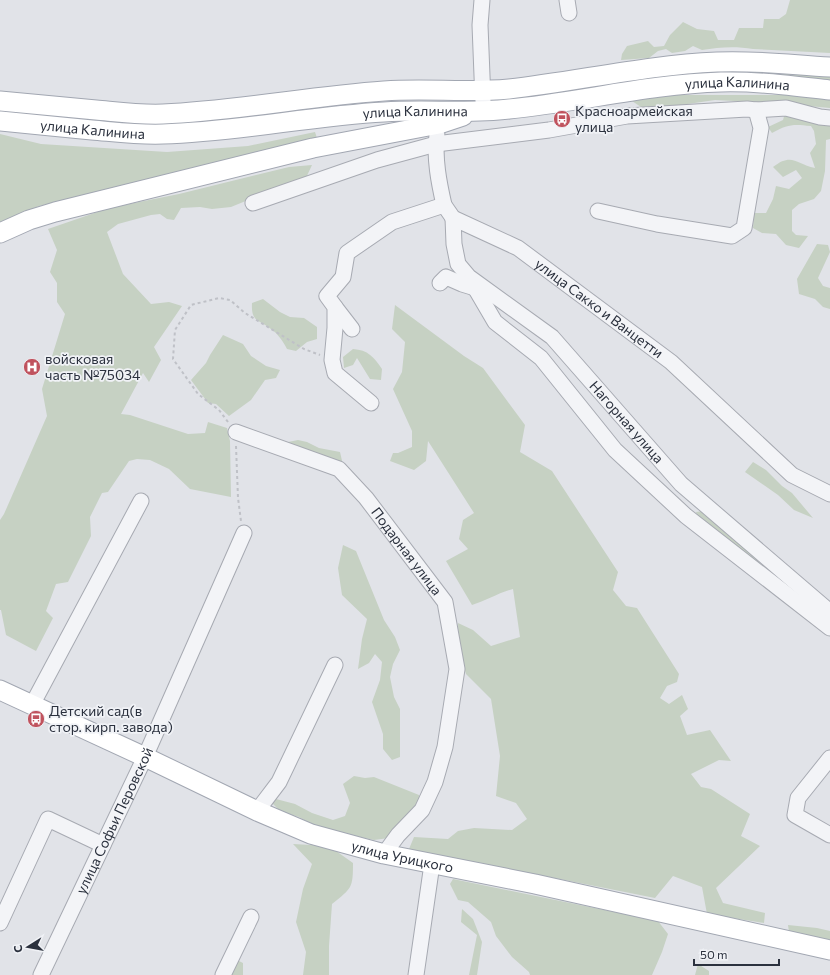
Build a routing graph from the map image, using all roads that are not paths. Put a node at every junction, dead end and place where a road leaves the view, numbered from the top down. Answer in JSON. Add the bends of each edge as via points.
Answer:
{"nodes":[{"id":1,"x":482,"y":0,"type":"edge"},
{"id":2,"x":830,"y":67,"type":"edge"},
{"id":3,"x":830,"y":90,"type":"edge"},
{"id":4,"x":482,"y":91,"type":"junction"},
{"id":5,"x":0,"y":101,"type":"edge"},
{"id":6,"x":756,"y":110,"type":"junction"},
{"id":7,"x":481,"y":111,"type":"junction"},
{"id":8,"x":830,"y":118,"type":"edge"},
{"id":9,"x":0,"y":121,"type":"edge"},
{"id":10,"x":439,"y":124,"type":"junction"},
{"id":11,"x":436,"y":144,"type":"junction"},
{"id":12,"x":253,"y":203,"type":"dead end"},
{"id":13,"x":444,"y":206,"type":"junction"},
{"id":14,"x":598,"y":211,"type":"dead end"},
{"id":15,"x":453,"y":218,"type":"junction"},
{"id":16,"x":0,"y":233,"type":"edge"},
{"id":17,"x":472,"y":282,"type":"junction"},
{"id":18,"x":440,"y":283,"type":"dead end"},
{"id":19,"x":335,"y":307,"type":"junction"},
{"id":20,"x":352,"y":329,"type":"dead end"},
{"id":21,"x":371,"y":403,"type":"dead end"},
{"id":22,"x":236,"y":432,"type":"road end"},
{"id":23,"x":830,"y":494,"type":"edge"},
{"id":24,"x":142,"y":501,"type":"dead end"},
{"id":25,"x":244,"y":533,"type":"road end"},
{"id":26,"x":830,"y":612,"type":"edge"},
{"id":27,"x":830,"y":628,"type":"edge"},
{"id":28,"x":335,"y":665,"type":"dead end"},
{"id":29,"x":0,"y":690,"type":"edge"},
{"id":30,"x":32,"y":705,"type":"junction"},
{"id":31,"x":145,"y":757,"type":"junction"},
{"id":32,"x":830,"y":758,"type":"edge"},
{"id":33,"x":257,"y":811,"type":"junction"},
{"id":34,"x":830,"y":835,"type":"edge"},
{"id":35,"x":103,"y":845,"type":"junction"},
{"id":36,"x":384,"y":854,"type":"junction"},
{"id":37,"x":432,"y":864,"type":"junction"},
{"id":38,"x":251,"y":917,"type":"dead end"},
{"id":39,"x":0,"y":924,"type":"edge"},
{"id":40,"x":830,"y":950,"type":"edge"},
{"id":41,"x":41,"y":975,"type":"edge"},
{"id":42,"x":223,"y":975,"type":"edge"},
{"id":43,"x":416,"y":975,"type":"edge"}],
"edges":[{"from":1,"to":4,"type":"street"},
{"from":2,"to":4,"type":"main road","name":"улица Калинина","via":[[720,62],[650,68]]},
{"from":3,"to":7,"type":"main road","name":"улица Калинина","via":[[755,82],[720,82]]},
{"from":4,"to":5,"type":"main road","name":"улица Калинина","via":[[384,91],[164,114],[126,113]]},
{"from":4,"to":7,"type":"street"},
{"from":6,"to":8,"type":"street","via":[[786,108]]},
{"from":6,"to":11,"type":"street","via":[[747,108],[626,116],[549,130]]},
{"from":6,"to":14,"type":"street","via":[[761,128],[744,228],[732,236]]},
{"from":7,"to":9,"type":"main road","name":"улица Калинина","via":[[377,112],[233,129],[165,134],[124,134]]},
{"from":7,"to":10,"type":"main road"},
{"from":10,"to":11,"type":"street"},
{"from":10,"to":16,"type":"main road","via":[[313,148],[70,208],[29,220]]},
{"from":11,"to":12,"type":"street","via":[[377,160]]},
{"from":11,"to":13,"type":"street"},
{"from":13,"to":15,"type":"street","name":"улица Сакко и Ванцетти"},
{"from":13,"to":19,"type":"street","via":[[392,222],[347,253],[343,277],[327,296]]},
{"from":15,"to":17,"type":"street","name":"Нагорная улица","via":[[458,264]]},
{"from":15,"to":23,"type":"street","name":"улица Сакко и Ванцетти","via":[[518,248],[671,362],[792,475]]},
{"from":17,"to":18,"type":"street","via":[[462,284],[446,277]]},
{"from":17,"to":26,"type":"street","name":"Нагорная улица","via":[[552,337],[681,484]]},
{"from":17,"to":27,"type":"street","via":[[495,322],[541,358],[615,450],[686,516]]},
{"from":19,"to":20,"type":"street"},
{"from":19,"to":21,"type":"street","via":[[332,360],[335,372]]},
{"from":22,"to":36,"type":"street","name":"Подарная улица","via":[[339,470],[366,498],[445,602],[457,669],[445,746],[435,782],[422,810]]},
{"from":24,"to":30,"type":"street"},
{"from":25,"to":31,"type":"street","name":"улица Софьи Перовской"},
{"from":28,"to":33,"type":"street","via":[[279,782]]},
{"from":29,"to":30,"type":"main road","name":"улица Урицкого"},
{"from":30,"to":31,"type":"main road","name":"улица Урицкого"},
{"from":31,"to":33,"type":"main road","name":"улица Урицкого"},
{"from":31,"to":35,"type":"street","name":"улица Софьи Перовской"},
{"from":32,"to":34,"type":"street","via":[[798,798],[795,815]]},
{"from":33,"to":36,"type":"main road","name":"улица Урицкого","via":[[311,834]]},
{"from":35,"to":39,"type":"street","via":[[48,819]]},
{"from":35,"to":41,"type":"street","name":"улица Софьи Перовской"},
{"from":36,"to":37,"type":"main road","name":"улица Урицкого"},
{"from":37,"to":40,"type":"main road","name":"улица Урицкого","via":[[535,884]]},
{"from":37,"to":43,"type":"street"},
{"from":38,"to":42,"type":"street"}]}
